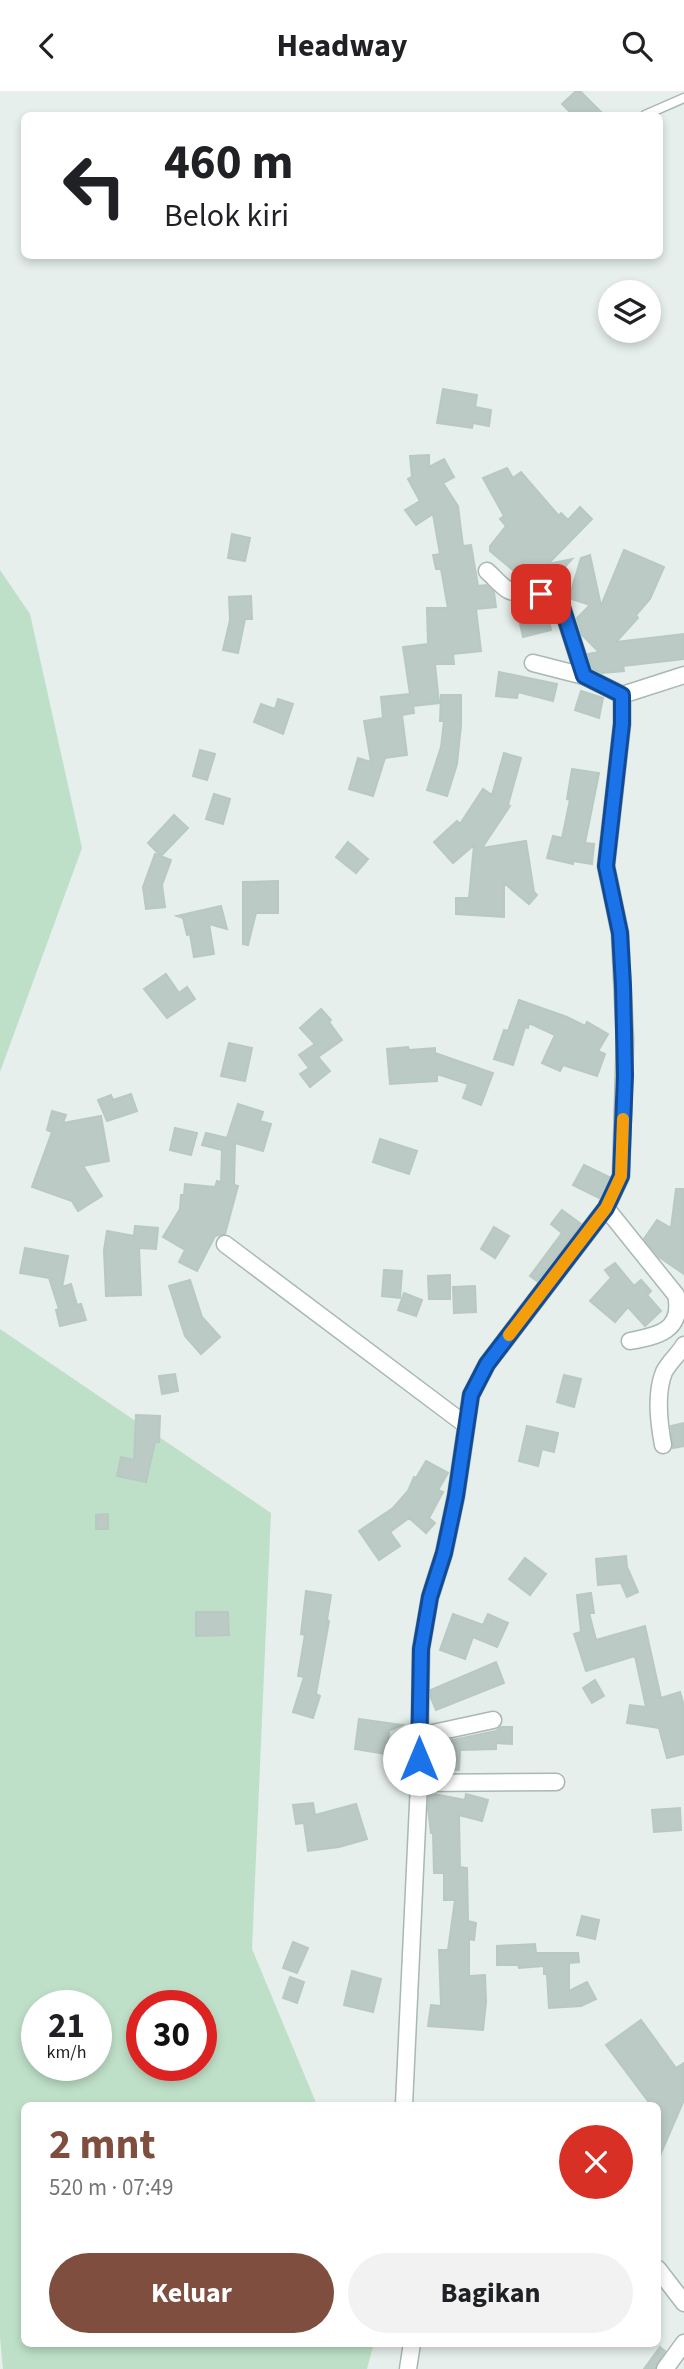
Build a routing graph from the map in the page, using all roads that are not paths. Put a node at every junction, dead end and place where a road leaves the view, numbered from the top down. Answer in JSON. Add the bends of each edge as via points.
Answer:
{"nodes":[{"id":1,"x":684,"y":97,"type":"edge"},
{"id":2,"x":652,"y":112,"type":"edge"},
{"id":3,"x":487,"y":571,"type":"dead end"},
{"id":4,"x":533,"y":663,"type":"dead end"},
{"id":5,"x":684,"y":675,"type":"edge"},
{"id":6,"x":584,"y":676,"type":"junction"},
{"id":7,"x":622,"y":695,"type":"junction"},
{"id":8,"x":606,"y":1208,"type":"junction"},
{"id":9,"x":225,"y":1244,"type":"dead end"},
{"id":10,"x":682,"y":1308,"type":"edge"},
{"id":11,"x":630,"y":1341,"type":"dead end"},
{"id":12,"x":684,"y":1345,"type":"edge"},
{"id":13,"x":466,"y":1425,"type":"junction"},
{"id":14,"x":663,"y":1445,"type":"dead end"},
{"id":15,"x":493,"y":1720,"type":"dead end"},
{"id":16,"x":419,"y":1736,"type":"junction"},
{"id":17,"x":556,"y":1782,"type":"dead end"},
{"id":18,"x":419,"y":1783,"type":"junction"},
{"id":19,"x":404,"y":2102,"type":"edge"},
{"id":20,"x":661,"y":2274,"type":"edge"},
{"id":21,"x":684,"y":2303,"type":"edge"},
{"id":22,"x":684,"y":2343,"type":"edge"},
{"id":23,"x":411,"y":2347,"type":"edge"},
{"id":24,"x":408,"y":2369,"type":"edge"},
{"id":25,"x":665,"y":2369,"type":"edge"}],
"edges":[{"from":1,"to":2,"type":"lane"},
{"from":3,"to":6,"type":"street","via":[[509,590],[553,597],[561,604]]},
{"from":4,"to":6,"type":"street"},
{"from":5,"to":7,"type":"street"},
{"from":6,"to":7,"type":"street"},
{"from":7,"to":8,"type":"street","via":[[606,866],[620,933],[625,1075],[621,1176]]},
{"from":8,"to":10,"type":"street"},
{"from":8,"to":13,"type":"street","via":[[487,1364],[471,1395]]},
{"from":9,"to":13,"type":"street"},
{"from":10,"to":11,"type":"street","via":[[666,1332]]},
{"from":12,"to":14,"type":"street","via":[[665,1369],[660,1385]]},
{"from":13,"to":16,"type":"street","via":[[456,1496],[421,1649]]},
{"from":15,"to":16,"type":"street"},
{"from":16,"to":18,"type":"street"},
{"from":17,"to":18,"type":"street"},
{"from":18,"to":19,"type":"street"},
{"from":20,"to":21,"type":"street"},
{"from":22,"to":25,"type":"street"},
{"from":23,"to":24,"type":"street"}]}
